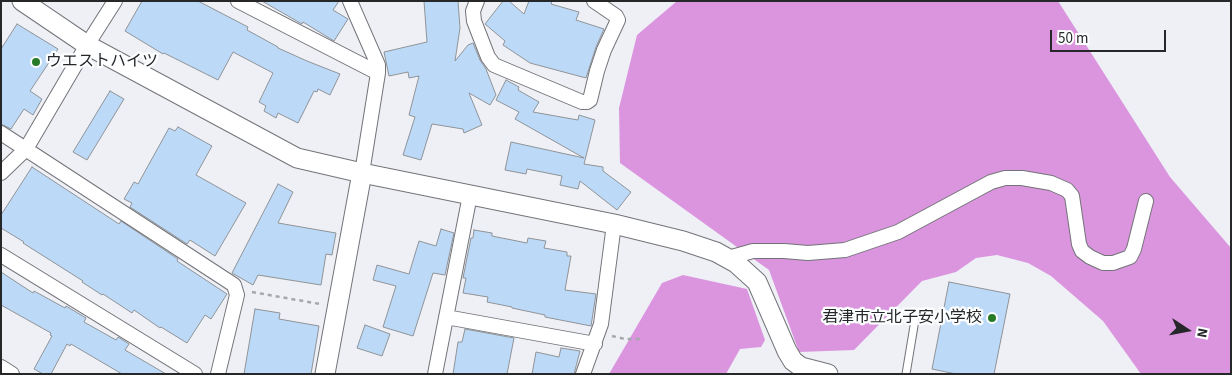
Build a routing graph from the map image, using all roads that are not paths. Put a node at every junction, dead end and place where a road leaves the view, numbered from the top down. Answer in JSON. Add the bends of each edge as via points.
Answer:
{"nodes":[{"id":1,"x":22,"y":1,"type":"edge"},
{"id":2,"x":115,"y":1,"type":"edge"},
{"id":3,"x":238,"y":1,"type":"edge"},
{"id":4,"x":350,"y":1,"type":"edge"},
{"id":5,"x":477,"y":1,"type":"edge"},
{"id":6,"x":594,"y":1,"type":"edge"},
{"id":7,"x":87,"y":45,"type":"junction"},
{"id":8,"x":378,"y":74,"type":"junction"},
{"id":9,"x":1,"y":133,"type":"edge"},
{"id":10,"x":26,"y":149,"type":"junction"},
{"id":11,"x":1,"y":173,"type":"edge"},
{"id":12,"x":362,"y":173,"type":"junction"},
{"id":13,"x":470,"y":195,"type":"junction"},
{"id":14,"x":1146,"y":201,"type":"dead end"},
{"id":15,"x":614,"y":224,"type":"junction"},
{"id":16,"x":1,"y":255,"type":"edge"},
{"id":17,"x":728,"y":258,"type":"junction"},
{"id":18,"x":446,"y":317,"type":"junction"},
{"id":19,"x":915,"y":320,"type":"dead end"},
{"id":20,"x":596,"y":339,"type":"junction"},
{"id":21,"x":1,"y":367,"type":"edge"},
{"id":22,"x":12,"y":374,"type":"edge"},
{"id":23,"x":195,"y":374,"type":"edge"},
{"id":24,"x":218,"y":374,"type":"edge"},
{"id":25,"x":325,"y":374,"type":"edge"},
{"id":26,"x":435,"y":374,"type":"edge"},
{"id":27,"x":583,"y":374,"type":"edge"},
{"id":28,"x":828,"y":374,"type":"edge"},
{"id":29,"x":906,"y":374,"type":"edge"}],
"edges":[{"from":1,"to":7,"type":"street"},
{"from":2,"to":7,"type":"street"},
{"from":3,"to":8,"type":"street"},
{"from":4,"to":8,"type":"street","via":[[378,65]]},
{"from":5,"to":6,"type":"street","via":[[474,21],[494,65],[587,102],[618,20]]},
{"from":7,"to":10,"type":"street"},
{"from":7,"to":12,"type":"street","via":[[297,158]]},
{"from":8,"to":12,"type":"street"},
{"from":9,"to":10,"type":"street"},
{"from":10,"to":11,"type":"street"},
{"from":10,"to":24,"type":"street","via":[[234,285],[237,295]]},
{"from":12,"to":13,"type":"street"},
{"from":12,"to":25,"type":"street"},
{"from":13,"to":15,"type":"street"},
{"from":13,"to":18,"type":"street"},
{"from":14,"to":17,"type":"street","via":[[1130,257],[1113,263],[1103,263],[1082,251],[1072,196],[1067,190],[1051,183],[1022,178],[991,182],[898,232],[845,250],[753,252]]},
{"from":15,"to":17,"type":"street","via":[[708,248]]},
{"from":15,"to":20,"type":"street","via":[[601,324]]},
{"from":16,"to":23,"type":"street"},
{"from":17,"to":28,"type":"street","via":[[756,282],[793,361],[801,367]]},
{"from":18,"to":20,"type":"street"},
{"from":18,"to":26,"type":"street"},
{"from":19,"to":29,"type":"lane"},
{"from":20,"to":27,"type":"street"},
{"from":21,"to":22,"type":"street"}]}
